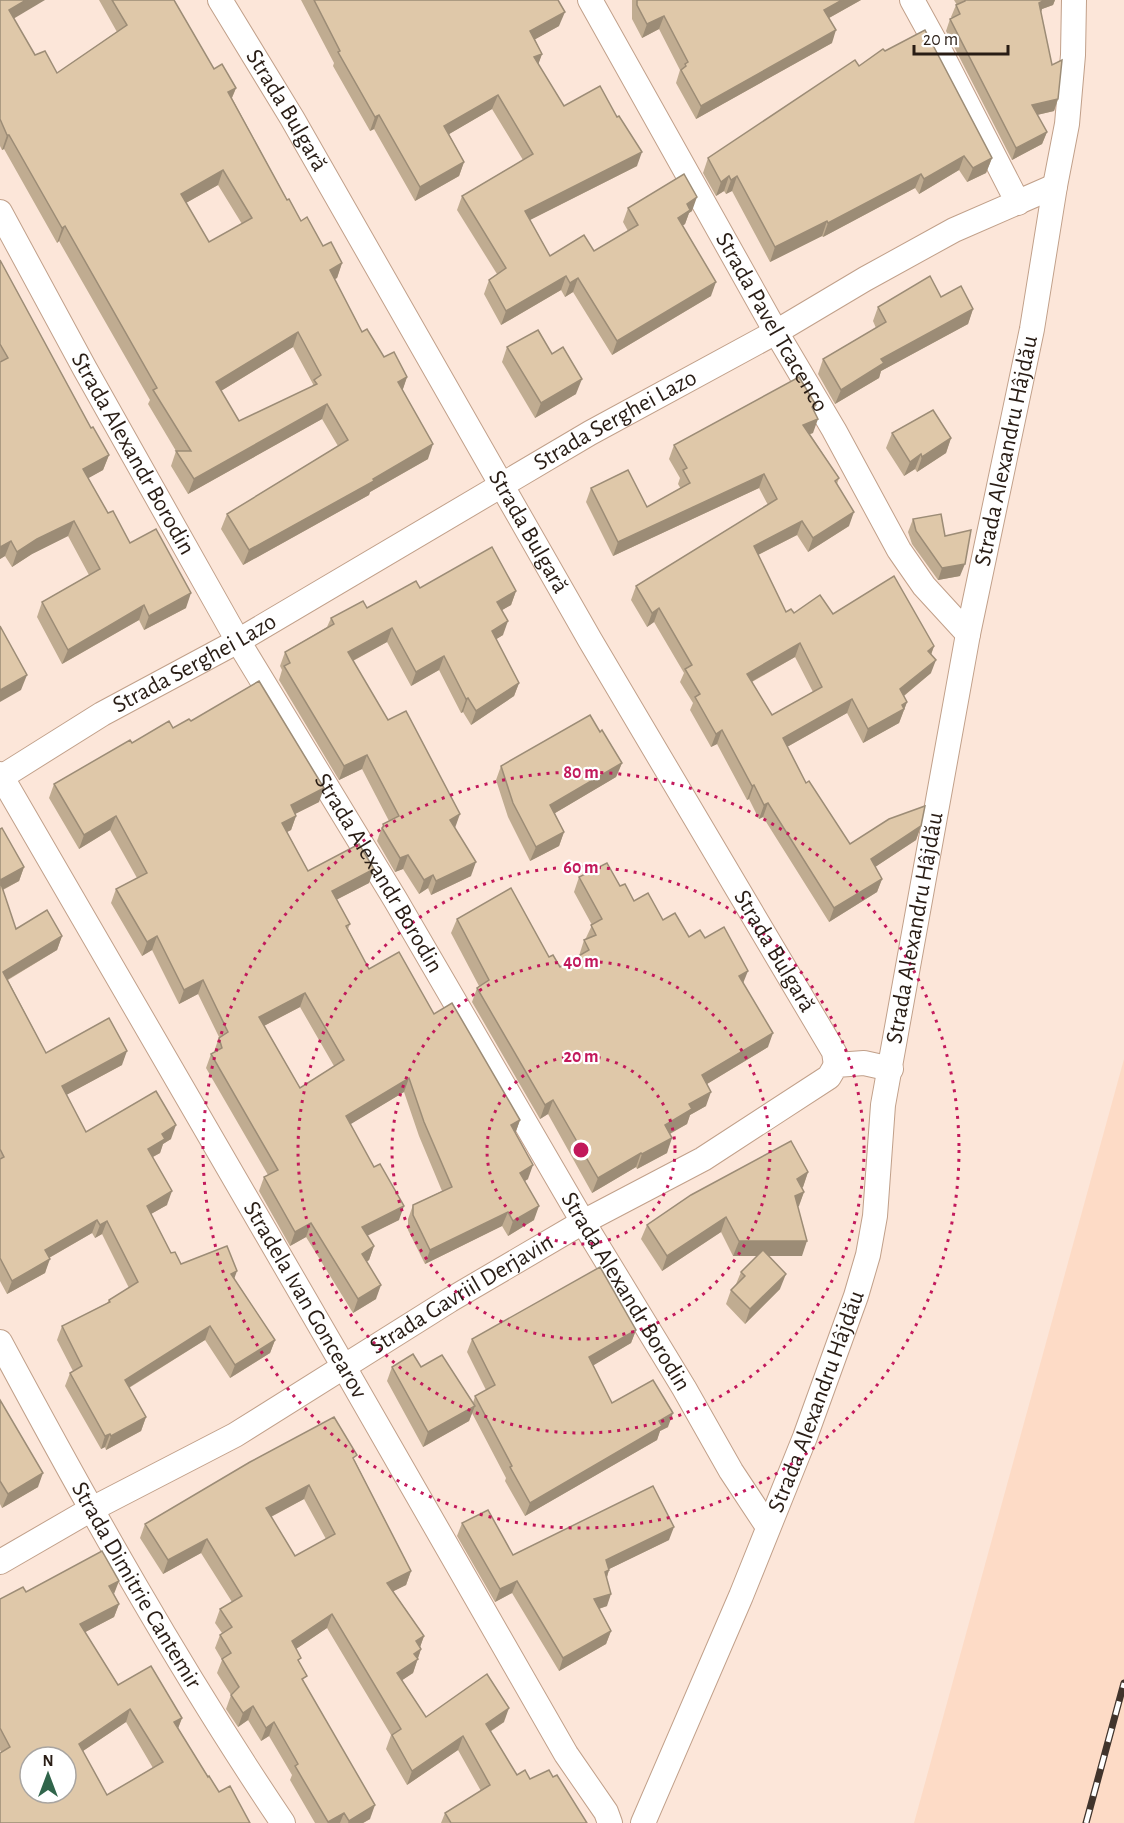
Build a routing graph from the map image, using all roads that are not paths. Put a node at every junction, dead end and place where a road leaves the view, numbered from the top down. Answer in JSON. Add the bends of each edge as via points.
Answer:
{"nodes":[{"id":1,"x":220,"y":0,"type":"edge"},
{"id":2,"x":590,"y":0,"type":"edge"},
{"id":3,"x":912,"y":0,"type":"edge"},
{"id":4,"x":1074,"y":0,"type":"edge"},
{"id":5,"x":1054,"y":186,"type":"junction"},
{"id":6,"x":1018,"y":203,"type":"junction"},
{"id":7,"x":0,"y":212,"type":"edge"},
{"id":8,"x":776,"y":332,"type":"junction"},
{"id":9,"x":501,"y":486,"type":"junction"},
{"id":10,"x":968,"y":634,"type":"junction"},
{"id":11,"x":238,"y":641,"type":"junction"},
{"id":12,"x":1,"y":776,"type":"edge"},
{"id":13,"x":836,"y":1065,"type":"junction"},
{"id":14,"x":891,"y":1069,"type":"junction"},
{"id":15,"x":583,"y":1222,"type":"junction"},
{"id":16,"x":0,"y":1342,"type":"edge"},
{"id":17,"x":344,"y":1367,"type":"junction"},
{"id":18,"x":90,"y":1510,"type":"junction"},
{"id":19,"x":768,"y":1527,"type":"junction"},
{"id":20,"x":0,"y":1562,"type":"edge"},
{"id":21,"x":283,"y":1823,"type":"edge"},
{"id":22,"x":610,"y":1823,"type":"edge"},
{"id":23,"x":643,"y":1823,"type":"edge"}],
"edges":[{"from":1,"to":9,"type":"street","name":"Strada Bulgară","via":[[292,118]]},
{"from":2,"to":8,"type":"street","name":"Strada Pavel Tcacenco"},
{"from":3,"to":6,"type":"street"},
{"from":4,"to":5,"type":"street","name":"Strada Alexandru Hâjdău","via":[[1067,124]]},
{"from":5,"to":6,"type":"street","name":"Strada Serghei Lazo"},
{"from":5,"to":10,"type":"street","name":"Strada Alexandru Hâjdău","via":[[1032,329]]},
{"from":6,"to":8,"type":"street","name":"Strada Serghei Lazo","via":[[954,230]]},
{"from":7,"to":11,"type":"street","name":"Strada Alexandr Borodin"},
{"from":8,"to":9,"type":"street","name":"Strada Serghei Lazo"},
{"from":8,"to":10,"type":"street","name":"Strada Pavel Tcacenco","via":[[899,550],[924,586]]},
{"from":9,"to":11,"type":"street","name":"Strada Serghei Lazo"},
{"from":9,"to":13,"type":"street","name":"Strada Bulgară","via":[[834,1052]]},
{"from":10,"to":14,"type":"street","name":"Strada Alexandru Hâjdău"},
{"from":11,"to":12,"type":"street","name":"Strada Serghei Lazo","via":[[102,714]]},
{"from":11,"to":15,"type":"street","name":"Strada Alexandr Borodin","via":[[401,909]]},
{"from":12,"to":17,"type":"street","name":"Stradela Ivan Goncearov"},
{"from":13,"to":14,"type":"street","via":[[864,1063]]},
{"from":13,"to":15,"type":"street","name":"Strada Gavriil Derjavin","via":[[829,1077],[703,1159]]},
{"from":14,"to":19,"type":"street","name":"Strada Alexandru Hâjdău","via":[[883,1105],[875,1216],[868,1256],[805,1437]]},
{"from":15,"to":17,"type":"street","name":"Strada Gavriil Derjavin"},
{"from":15,"to":19,"type":"street","name":"Strada Alexandr Borodin"},
{"from":16,"to":18,"type":"street","name":"Strada Dimitrie Cantemir"},
{"from":17,"to":18,"type":"street","name":"Strada Gavriil Derjavin","via":[[236,1435]]},
{"from":17,"to":22,"type":"street","name":"Stradela Ivan Goncearov","via":[[566,1754]]},
{"from":18,"to":20,"type":"street","name":"Strada Gavriil Derjavin"},
{"from":18,"to":21,"type":"street","name":"Strada Dimitrie Cantemir","via":[[231,1746]]},
{"from":19,"to":23,"type":"street","name":"Strada Alexandru Hâjdău"}]}
